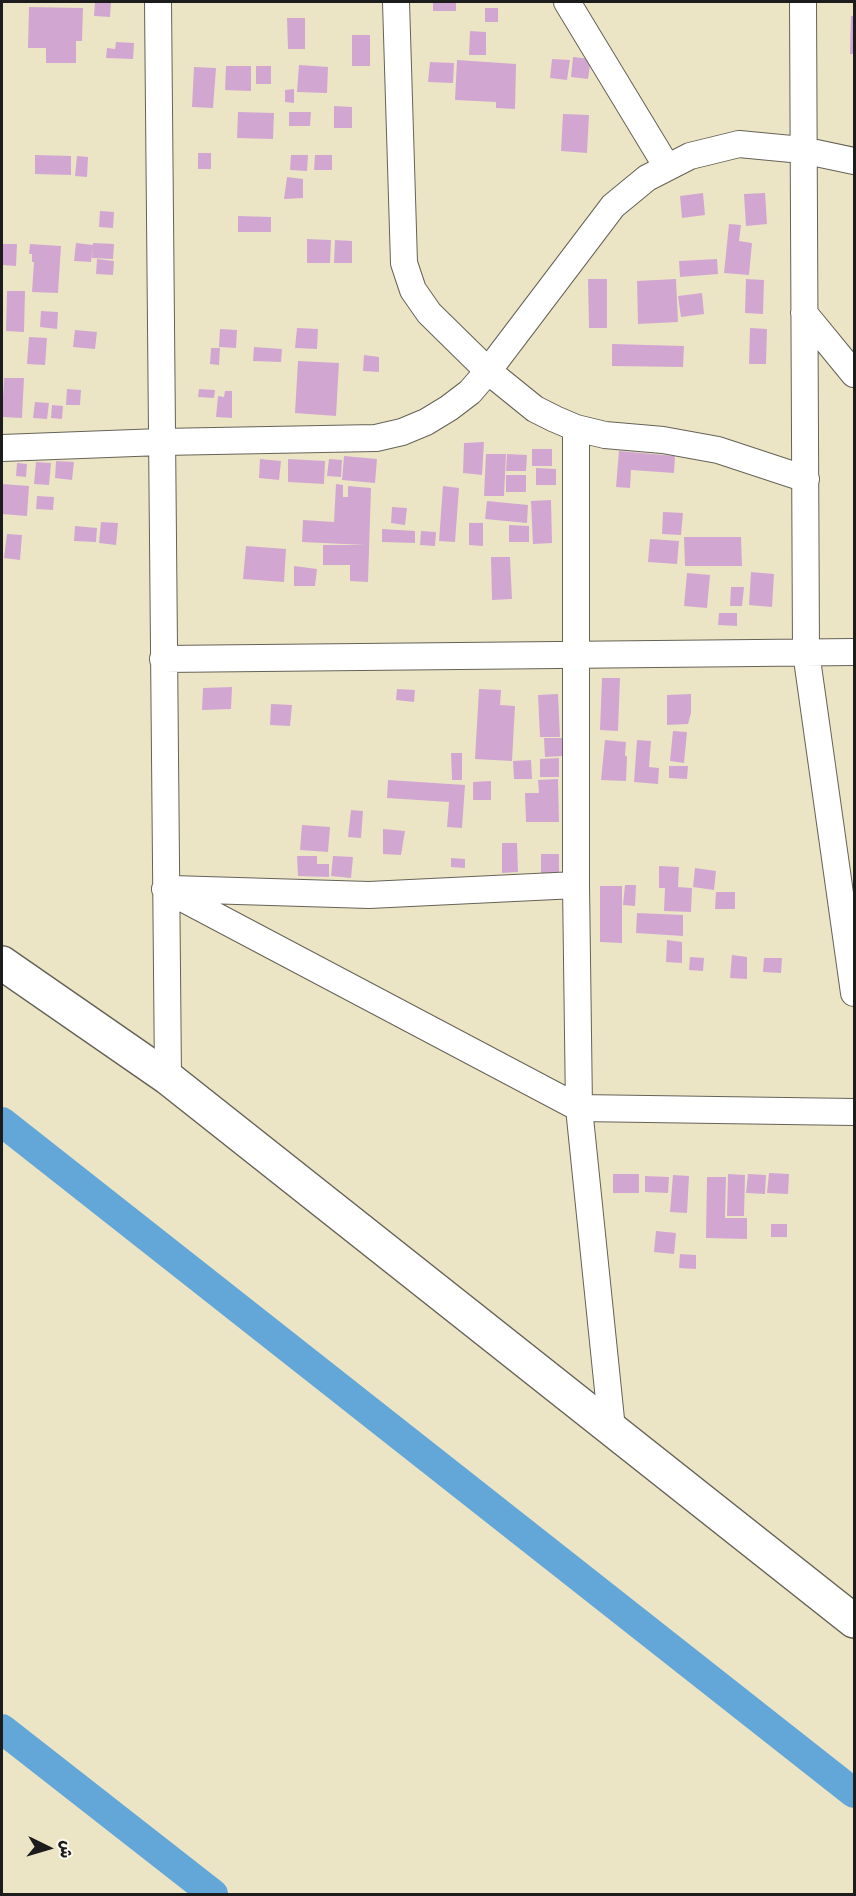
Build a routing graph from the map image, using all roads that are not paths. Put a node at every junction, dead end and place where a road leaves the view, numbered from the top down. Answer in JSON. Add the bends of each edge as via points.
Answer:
{"nodes":[{"id":1,"x":158,"y":2,"type":"edge"},
{"id":2,"x":396,"y":2,"type":"edge"},
{"id":3,"x":567,"y":2,"type":"edge"},
{"id":4,"x":803,"y":2,"type":"edge"},
{"id":5,"x":802,"y":150,"type":"junction"},
{"id":6,"x":855,"y":161,"type":"edge"},
{"id":7,"x":667,"y":167,"type":"junction"},
{"id":8,"x":804,"y":313,"type":"junction"},
{"id":9,"x":488,"y":371,"type":"junction"},
{"id":10,"x":855,"y":374,"type":"edge"},
{"id":11,"x":576,"y":428,"type":"junction"},
{"id":12,"x":161,"y":442,"type":"junction"},
{"id":13,"x":2,"y":448,"type":"edge"},
{"id":14,"x":806,"y":479,"type":"junction"},
{"id":15,"x":806,"y":652,"type":"junction"},
{"id":16,"x":855,"y":652,"type":"edge"},
{"id":17,"x":576,"y":654,"type":"junction"},
{"id":18,"x":163,"y":659,"type":"junction"},
{"id":19,"x":576,"y":885,"type":"junction"},
{"id":20,"x":165,"y":889,"type":"junction"},
{"id":21,"x":2,"y":963,"type":"edge"},
{"id":22,"x":855,"y":993,"type":"edge"},
{"id":23,"x":168,"y":1078,"type":"junction"},
{"id":24,"x":579,"y":1108,"type":"junction"},
{"id":25,"x":855,"y":1112,"type":"edge"},
{"id":26,"x":612,"y":1429,"type":"junction"},
{"id":27,"x":855,"y":1621,"type":"edge"}],
"edges":[{"from":1,"to":12,"type":"street"},
{"from":2,"to":9,"type":"street","via":[[407,277],[429,313]]},
{"from":3,"to":7,"type":"street"},
{"from":4,"to":5,"type":"street"},
{"from":5,"to":6,"type":"street"},
{"from":5,"to":7,"type":"street","via":[[739,144],[690,156]]},
{"from":5,"to":8,"type":"street"},
{"from":7,"to":9,"type":"street","via":[[613,206]]},
{"from":8,"to":10,"type":"street"},
{"from":8,"to":14,"type":"street"},
{"from":9,"to":11,"type":"street","via":[[535,409]]},
{"from":9,"to":12,"type":"street","via":[[470,392],[426,422],[376,438]]},
{"from":11,"to":14,"type":"street","via":[[718,450]]},
{"from":11,"to":17,"type":"street"},
{"from":12,"to":13,"type":"street"},
{"from":12,"to":18,"type":"street"},
{"from":14,"to":15,"type":"street"},
{"from":15,"to":16,"type":"street"},
{"from":15,"to":17,"type":"street"},
{"from":15,"to":22,"type":"street"},
{"from":17,"to":18,"type":"street"},
{"from":17,"to":19,"type":"street"},
{"from":18,"to":20,"type":"street"},
{"from":19,"to":20,"type":"street","via":[[369,895]]},
{"from":19,"to":24,"type":"street"},
{"from":20,"to":23,"type":"street"},
{"from":20,"to":24,"type":"street"},
{"from":21,"to":23,"type":"street"},
{"from":23,"to":26,"type":"street"},
{"from":24,"to":25,"type":"street"},
{"from":24,"to":26,"type":"street"},
{"from":26,"to":27,"type":"street"}]}
